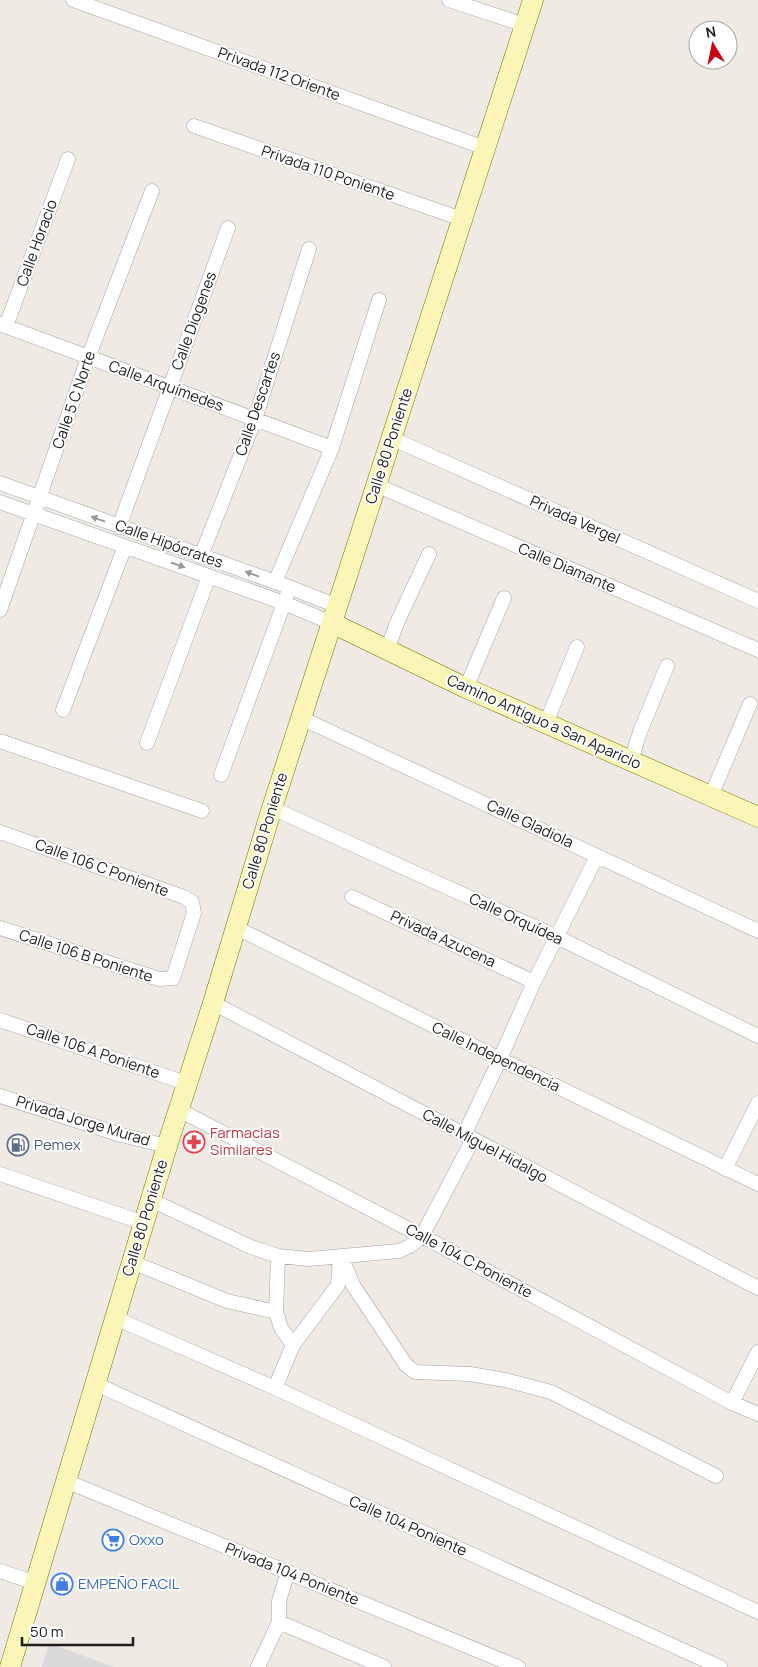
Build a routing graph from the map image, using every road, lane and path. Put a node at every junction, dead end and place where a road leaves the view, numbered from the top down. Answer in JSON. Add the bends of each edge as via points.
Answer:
{"nodes":[{"id":1,"x":73,"y":0,"type":"edge"},
{"id":2,"x":449,"y":0,"type":"edge"},
{"id":3,"x":533,"y":0,"type":"edge"},
{"id":4,"x":525,"y":26,"type":"junction"},
{"id":5,"x":194,"y":126,"type":"dead end"},
{"id":6,"x":485,"y":148,"type":"junction"},
{"id":7,"x":68,"y":159,"type":"dead end"},
{"id":8,"x":152,"y":191,"type":"dead end"},
{"id":9,"x":462,"y":219,"type":"junction"},
{"id":10,"x":228,"y":228,"type":"dead end"},
{"id":11,"x":310,"y":249,"type":"dead end"},
{"id":12,"x":379,"y":300,"type":"dead end"},
{"id":13,"x":3,"y":325,"type":"edge"},
{"id":14,"x":88,"y":358,"type":"junction"},
{"id":15,"x":170,"y":387,"type":"junction"},
{"id":16,"x":255,"y":418,"type":"junction"},
{"id":17,"x":391,"y":438,"type":"junction"},
{"id":18,"x":332,"y":448,"type":"junction"},
{"id":19,"x":0,"y":483,"type":"edge"},
{"id":20,"x":376,"y":485,"type":"junction"},
{"id":21,"x":39,"y":497,"type":"junction"},
{"id":22,"x":0,"y":502,"type":"edge"},
{"id":23,"x":34,"y":514,"type":"junction"},
{"id":24,"x":119,"y":527,"type":"junction"},
{"id":25,"x":149,"y":537,"type":"junction"},
{"id":26,"x":125,"y":546,"type":"junction"},
{"id":27,"x":143,"y":553,"type":"junction"},
{"id":28,"x":429,"y":554,"type":"dead end"},
{"id":29,"x":201,"y":556,"type":"junction"},
{"id":30,"x":209,"y":576,"type":"junction"},
{"id":31,"x":275,"y":582,"type":"junction"},
{"id":32,"x":289,"y":587,"type":"junction"},
{"id":33,"x":504,"y":598,"type":"dead end"},
{"id":34,"x":758,"y":601,"type":"edge"},
{"id":35,"x":284,"y":603,"type":"junction"},
{"id":36,"x":0,"y":610,"type":"edge"},
{"id":37,"x":334,"y":615,"type":"junction"},
{"id":38,"x":577,"y":647,"type":"dead end"},
{"id":39,"x":758,"y":650,"type":"edge"},
{"id":40,"x":387,"y":651,"type":"junction"},
{"id":41,"x":667,"y":666,"type":"dead end"},
{"id":42,"x":466,"y":688,"type":"junction"},
{"id":43,"x":750,"y":704,"type":"dead end"},
{"id":44,"x":63,"y":710,"type":"dead end"},
{"id":45,"x":301,"y":718,"type":"junction"},
{"id":46,"x":546,"y":723,"type":"junction"},
{"id":47,"x":0,"y":741,"type":"edge"},
{"id":48,"x":147,"y":743,"type":"dead end"},
{"id":49,"x":631,"y":761,"type":"junction"},
{"id":50,"x":221,"y":775,"type":"dead end"},
{"id":51,"x":711,"y":796,"type":"junction"},
{"id":52,"x":272,"y":808,"type":"junction"},
{"id":53,"x":202,"y":812,"type":"dead end"},
{"id":54,"x":758,"y":817,"type":"edge"},
{"id":55,"x":0,"y":832,"type":"edge"},
{"id":56,"x":597,"y":856,"type":"junction"},
{"id":57,"x":352,"y":897,"type":"dead end"},
{"id":58,"x":235,"y":927,"type":"junction"},
{"id":59,"x":0,"y":928,"type":"edge"},
{"id":60,"x":758,"y":931,"type":"edge"},
{"id":61,"x":557,"y":937,"type":"junction"},
{"id":62,"x":173,"y":978,"type":"joint"},
{"id":63,"x":534,"y":982,"type":"junction"},
{"id":64,"x":213,"y":1003,"type":"junction"},
{"id":65,"x":0,"y":1020,"type":"edge"},
{"id":66,"x":758,"y":1036,"type":"edge"},
{"id":67,"x":500,"y":1059,"type":"junction"},
{"id":68,"x":186,"y":1083,"type":"junction"},
{"id":69,"x":0,"y":1096,"type":"edge"},
{"id":70,"x":758,"y":1103,"type":"edge"},
{"id":71,"x":179,"y":1110,"type":"junction"},
{"id":72,"x":468,"y":1137,"type":"junction"},
{"id":73,"x":167,"y":1146,"type":"junction"},
{"id":74,"x":726,"y":1169,"type":"junction"},
{"id":75,"x":0,"y":1174,"type":"edge"},
{"id":76,"x":758,"y":1184,"type":"edge"},
{"id":77,"x":151,"y":1200,"type":"junction"},
{"id":78,"x":144,"y":1223,"type":"junction"},
{"id":79,"x":422,"y":1236,"type":"junction"},
{"id":80,"x":278,"y":1256,"type":"junction"},
{"id":81,"x":340,"y":1256,"type":"junction"},
{"id":82,"x":132,"y":1262,"type":"junction"},
{"id":83,"x":758,"y":1288,"type":"edge"},
{"id":84,"x":276,"y":1312,"type":"junction"},
{"id":85,"x":115,"y":1318,"type":"junction"},
{"id":86,"x":294,"y":1345,"type":"junction"},
{"id":87,"x":758,"y":1352,"type":"edge"},
{"id":88,"x":96,"y":1384,"type":"junction"},
{"id":89,"x":275,"y":1388,"type":"junction"},
{"id":90,"x":732,"y":1403,"type":"junction"},
{"id":91,"x":758,"y":1414,"type":"edge"},
{"id":92,"x":716,"y":1476,"type":"dead end"},
{"id":93,"x":66,"y":1481,"type":"junction"},
{"id":94,"x":0,"y":1570,"type":"edge"},
{"id":95,"x":288,"y":1572,"type":"junction"},
{"id":96,"x":36,"y":1583,"type":"junction"},
{"id":97,"x":758,"y":1612,"type":"edge"},
{"id":98,"x":279,"y":1622,"type":"junction"},
{"id":99,"x":352,"y":1661,"type":"edge"},
{"id":100,"x":7,"y":1663,"type":"edge"},
{"id":101,"x":258,"y":1667,"type":"edge"},
{"id":102,"x":384,"y":1667,"type":"edge"},
{"id":103,"x":518,"y":1667,"type":"edge"},
{"id":104,"x":720,"y":1667,"type":"edge"}],
"edges":[{"from":1,"to":6,"type":"street","name":"Privada 112 Oriente"},
{"from":2,"to":4,"type":"street"},
{"from":3,"to":4,"type":"street","name":"Calle 80 Poniente"},
{"from":4,"to":6,"type":"street","name":"Calle 80 Poniente"},
{"from":5,"to":9,"type":"street","name":"Privada 110 Poniente"},
{"from":6,"to":9,"type":"street","name":"Calle 80 Poniente"},
{"from":7,"to":13,"type":"street","name":"Calle Horacio"},
{"from":8,"to":14,"type":"street","name":"Calle 5 C Norte"},
{"from":9,"to":17,"type":"street","name":"Calle 80 Poniente"},
{"from":10,"to":15,"type":"street","name":"Calle Diogenes"},
{"from":11,"to":16,"type":"street","name":"Calle Descartes"},
{"from":12,"to":18,"type":"street"},
{"from":13,"to":14,"type":"street","name":"Calle Arquímedes"},
{"from":14,"to":15,"type":"street","name":"Calle Arquímedes"},
{"from":14,"to":21,"type":"street","name":"Calle 5 C Norte"},
{"from":15,"to":16,"type":"street","name":"Calle Arquímedes"},
{"from":15,"to":24,"type":"street","name":"Calle Diogenes"},
{"from":16,"to":18,"type":"street","name":"Calle Arquímedes"},
{"from":16,"to":29,"type":"street","name":"Calle Descartes"},
{"from":17,"to":20,"type":"street","name":"Calle 80 Poniente"},
{"from":17,"to":34,"type":"street","name":"Privada Vergel"},
{"from":18,"to":31,"type":"street"},
{"from":19,"to":21,"type":"street","name":"Calle Hipócrates"},
{"from":20,"to":37,"type":"street","name":"Calle 80 Poniente"},
{"from":20,"to":39,"type":"street","name":"Calle Diamante"},
{"from":21,"to":23,"type":"street","name":"Calle 5 C Norte"},
{"from":24,"to":21,"type":"street","name":"Calle Hipócrates","one_way":true},
{"from":22,"to":23,"type":"street","name":"Calle Hipócrates"},
{"from":23,"to":26,"type":"street","name":"Calle Hipócrates"},
{"from":23,"to":36,"type":"street","name":"Calle 5 C Norte"},
{"from":24,"to":25,"type":"street","name":"Calle Hipócrates"},
{"from":25,"to":27,"type":"street"},
{"from":25,"to":29,"type":"street","name":"Calle Hipócrates"},
{"from":26,"to":27,"type":"street","name":"Calle Hipócrates"},
{"from":26,"to":44,"type":"street"},
{"from":27,"to":30,"type":"street","name":"Calle Hipócrates","one_way":true},
{"from":28,"to":40,"type":"street"},
{"from":31,"to":29,"type":"street","name":"Calle Hipócrates","one_way":true},
{"from":30,"to":35,"type":"street","name":"Calle Hipócrates"},
{"from":30,"to":48,"type":"street"},
{"from":31,"to":32,"type":"street","name":"Calle Hipócrates"},
{"from":32,"to":35,"type":"street"},
{"from":32,"to":37,"type":"street","name":"Calle Hipócrates"},
{"from":33,"to":42,"type":"street"},
{"from":35,"to":37,"type":"street","name":"Calle Hipócrates"},
{"from":35,"to":50,"type":"street"},
{"from":37,"to":40,"type":"street","name":"Camino Antiguo a San Aparicio"},
{"from":37,"to":45,"type":"street","name":"Calle 80 Poniente"},
{"from":38,"to":46,"type":"street"},
{"from":40,"to":42,"type":"street","name":"Camino Antiguo a San Aparicio"},
{"from":41,"to":49,"type":"street"},
{"from":42,"to":46,"type":"street","name":"Camino Antiguo a San Aparicio"},
{"from":43,"to":51,"type":"street"},
{"from":45,"to":52,"type":"street","name":"Calle 80 Poniente"},
{"from":45,"to":56,"type":"street","name":"Calle Gladiola"},
{"from":46,"to":49,"type":"street","name":"Camino Antiguo a San Aparicio"},
{"from":47,"to":53,"type":"street"},
{"from":49,"to":51,"type":"street","name":"Camino Antiguo a San Aparicio"},
{"from":51,"to":54,"type":"street","name":"Camino Antiguo a San Aparicio"},
{"from":52,"to":58,"type":"street","name":"Calle 80 Poniente"},
{"from":52,"to":61,"type":"street","name":"Calle Orquídea"},
{"from":55,"to":62,"type":"street","name":"Calle 106 C Poniente","via":[[192,902],[194,913]]},
{"from":56,"to":60,"type":"street","name":"Calle Gladiola"},
{"from":56,"to":61,"type":"street"},
{"from":57,"to":63,"type":"street","name":"Privada Azucena"},
{"from":58,"to":64,"type":"street","name":"Calle 80 Poniente"},
{"from":58,"to":67,"type":"street","name":"Calle Independencia"},
{"from":59,"to":62,"type":"street","name":"Calle 106 B Poniente","via":[[159,980]]},
{"from":61,"to":63,"type":"street"},
{"from":61,"to":66,"type":"street","name":"Calle Orquídea"},
{"from":63,"to":67,"type":"street"},
{"from":64,"to":68,"type":"street","name":"Calle 80 Poniente"},
{"from":64,"to":72,"type":"street","name":"Calle Miguel Hidalgo"},
{"from":65,"to":68,"type":"street","name":"Calle 106 A Poniente"},
{"from":67,"to":72,"type":"street"},
{"from":67,"to":74,"type":"street","name":"Calle Independencia"},
{"from":68,"to":71,"type":"street","name":"Calle 80 Poniente"},
{"from":69,"to":73,"type":"street","name":"Privada Jorge Murad","via":[[121,1135]]},
{"from":70,"to":74,"type":"street"},
{"from":71,"to":73,"type":"street","name":"Calle 80 Poniente"},
{"from":71,"to":79,"type":"street","name":"Calle 104 C Poniente"},
{"from":72,"to":79,"type":"street"},
{"from":72,"to":83,"type":"street","name":"Calle Miguel Hidalgo"},
{"from":73,"to":77,"type":"street","name":"Calle 80 Poniente"},
{"from":74,"to":76,"type":"street","name":"Calle Independencia"},
{"from":75,"to":78,"type":"street"},
{"from":77,"to":78,"type":"street","name":"Calle 80 Poniente"},
{"from":77,"to":80,"type":"street","via":[[251,1247]]},
{"from":78,"to":82,"type":"street","name":"Calle 80 Poniente"},
{"from":79,"to":81,"type":"street","via":[[399,1251]]},
{"from":79,"to":90,"type":"street","name":"Calle 104 C Poniente"},
{"from":80,"to":81,"type":"street","via":[[309,1259]]},
{"from":80,"to":84,"type":"street"},
{"from":81,"to":86,"type":"street","via":[[338,1285]]},
{"from":81,"to":92,"type":"street","via":[[353,1285],[406,1365],[415,1372],[470,1374],[551,1392]]},
{"from":82,"to":84,"type":"street","via":[[227,1301]]},
{"from":82,"to":85,"type":"street","name":"Calle 80 Poniente"},
{"from":84,"to":86,"type":"street","via":[[281,1328]]},
{"from":85,"to":88,"type":"street","name":"Calle 80 Poniente"},
{"from":85,"to":89,"type":"street"},
{"from":86,"to":89,"type":"street"},
{"from":87,"to":90,"type":"street"},
{"from":88,"to":93,"type":"street","name":"Calle 80 Poniente"},
{"from":88,"to":104,"type":"street","name":"Calle 104 Poniente"},
{"from":89,"to":97,"type":"street"},
{"from":90,"to":91,"type":"street","name":"Calle 104 C Poniente"},
{"from":93,"to":95,"type":"street","name":"Privada 104 Poniente"},
{"from":93,"to":96,"type":"street","name":"Calle 80 Poniente"},
{"from":94,"to":96,"type":"street"},
{"from":95,"to":98,"type":"street","via":[[279,1601]]},
{"from":95,"to":103,"type":"street","name":"Privada 104 Poniente"},
{"from":96,"to":100,"type":"street","name":"Calle 80 Poniente"},
{"from":98,"to":99,"type":"street"},
{"from":98,"to":101,"type":"street"},
{"from":99,"to":102,"type":"street"}]}
